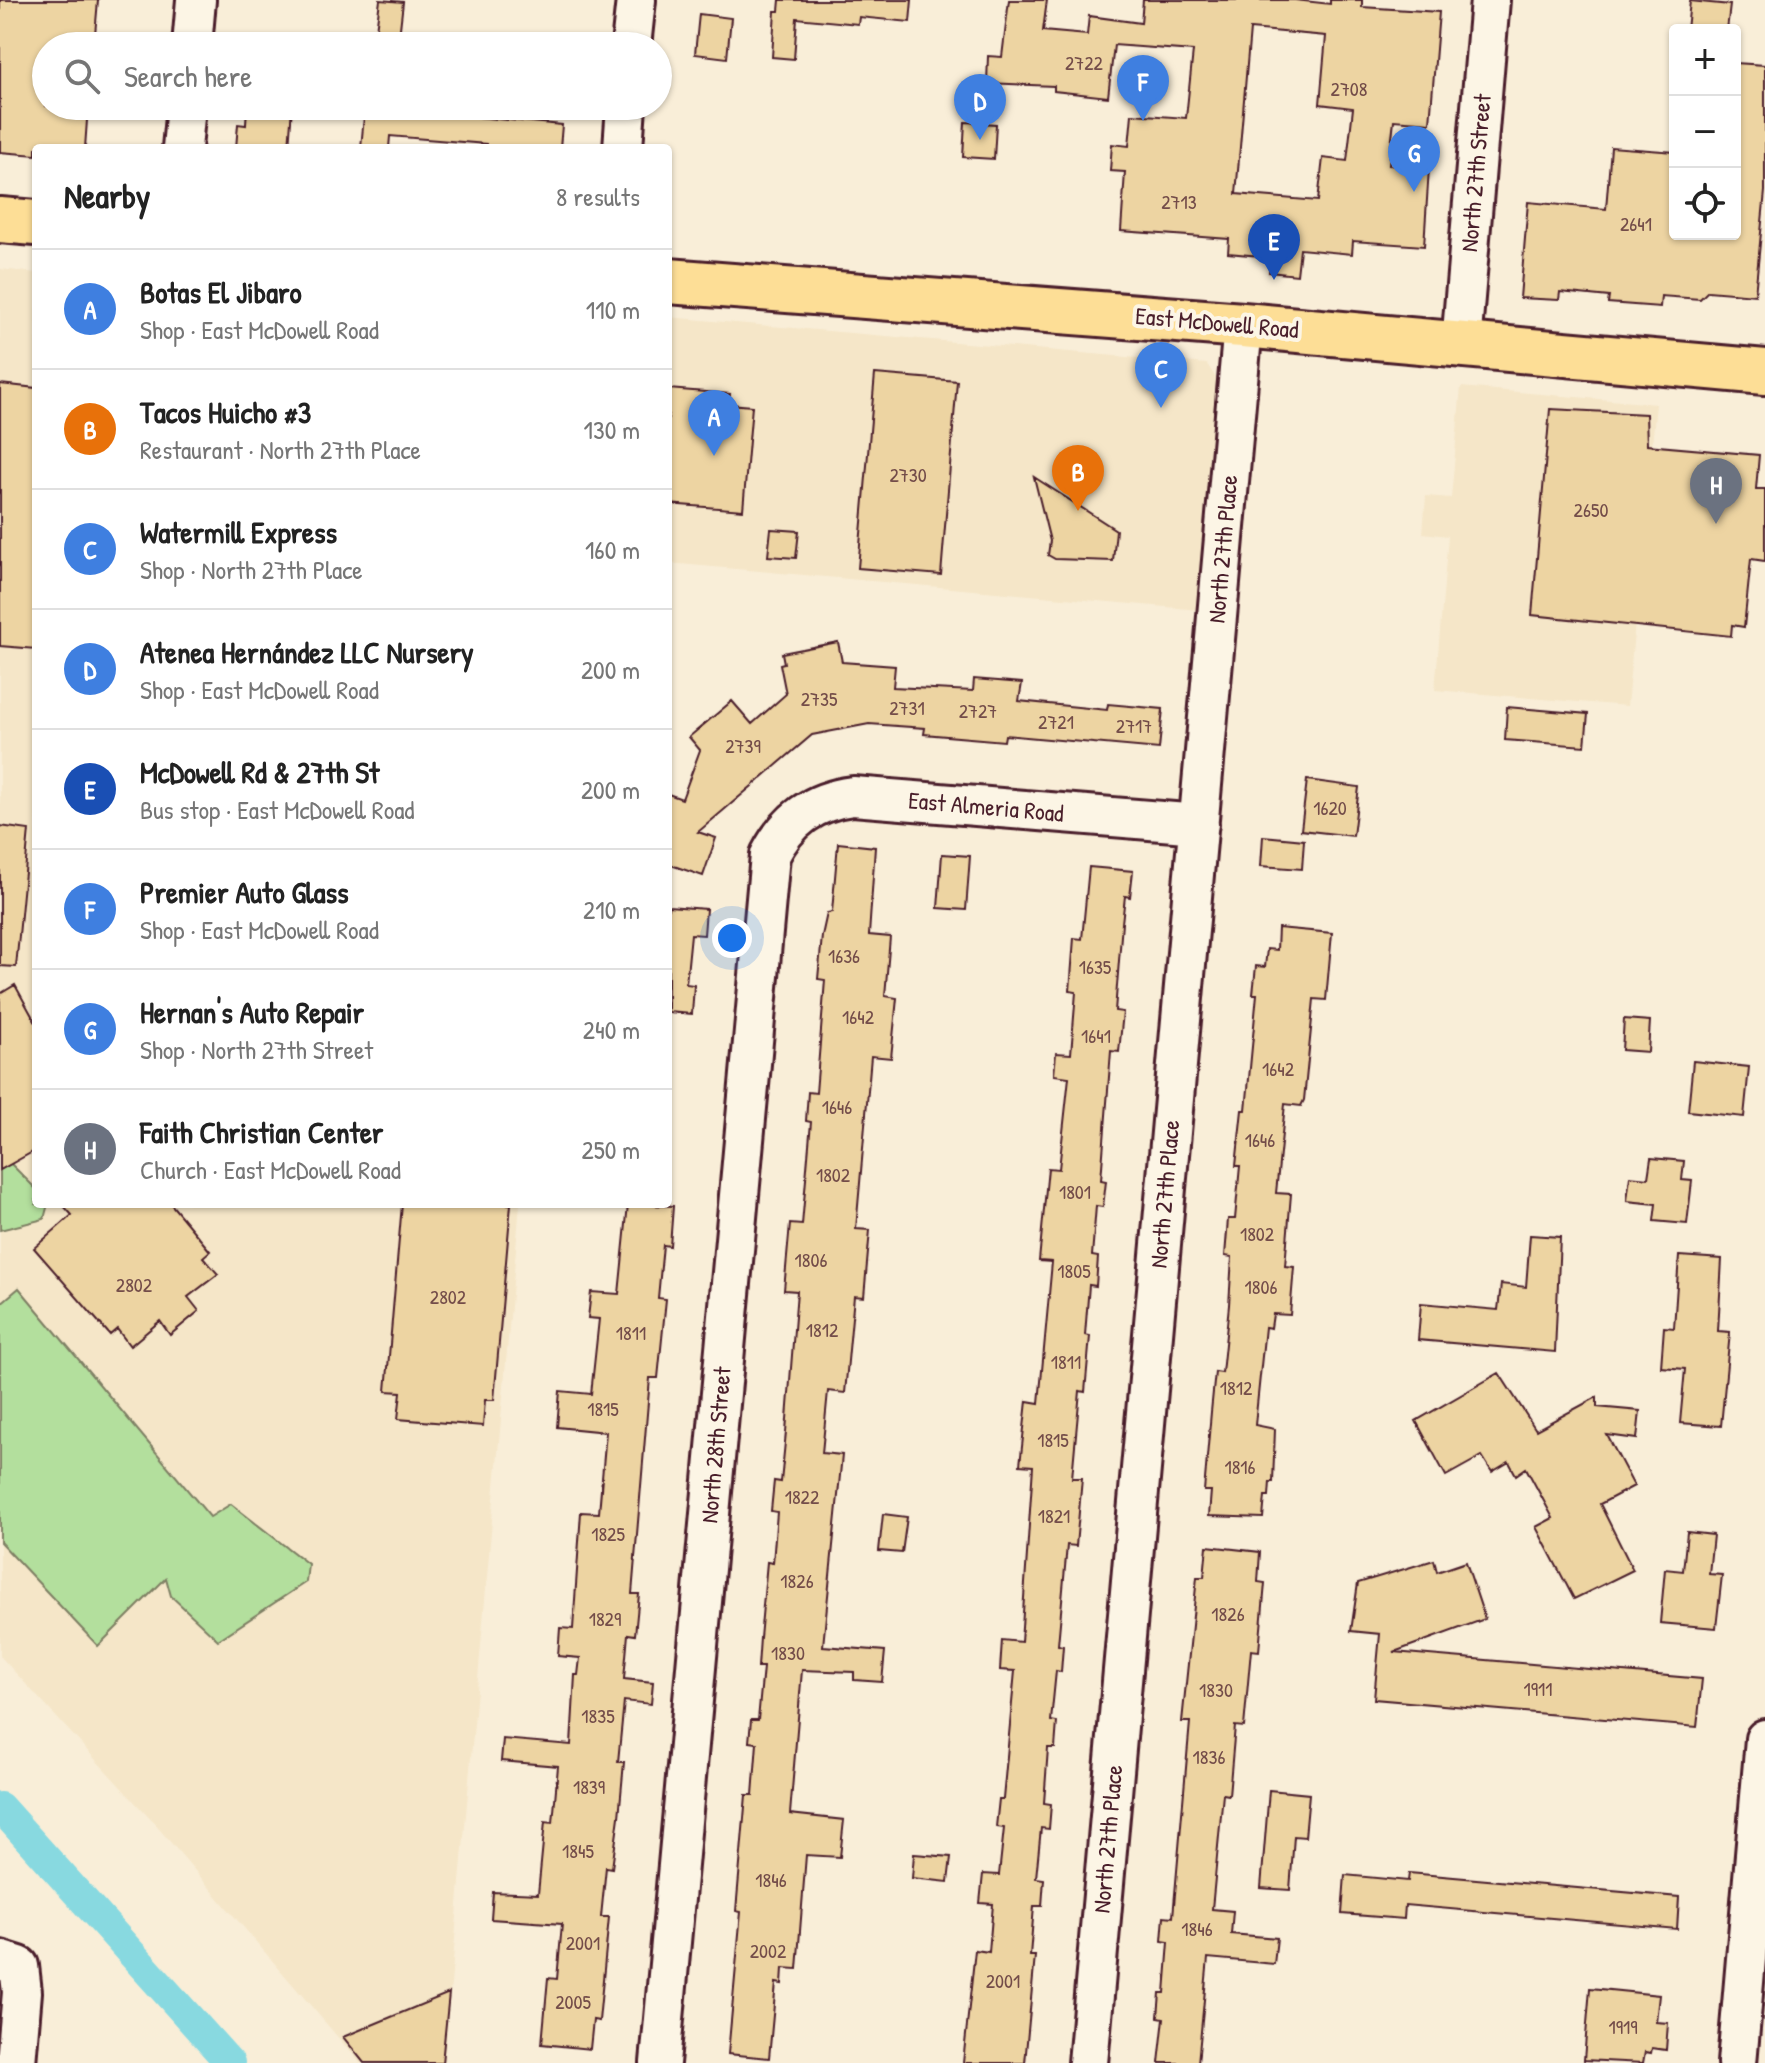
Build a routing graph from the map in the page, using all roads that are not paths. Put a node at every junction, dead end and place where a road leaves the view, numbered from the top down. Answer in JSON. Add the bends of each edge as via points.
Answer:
{"nodes":[{"id":1,"x":196,"y":0,"type":"edge"},
{"id":2,"x":636,"y":0,"type":"edge"},
{"id":3,"x":1490,"y":0,"type":"edge"},
{"id":4,"x":193,"y":32,"type":"edge"},
{"id":5,"x":633,"y":32,"type":"edge"},
{"id":6,"x":185,"y":120,"type":"edge"},
{"id":7,"x":625,"y":120,"type":"edge"},
{"id":8,"x":182,"y":144,"type":"edge"},
{"id":9,"x":623,"y":144,"type":"edge"},
{"id":10,"x":0,"y":220,"type":"edge"},
{"id":11,"x":32,"y":223,"type":"edge"},
{"id":12,"x":672,"y":281,"type":"edge"},
{"id":13,"x":1243,"y":325,"type":"junction"},
{"id":14,"x":1461,"y":345,"type":"junction"},
{"id":15,"x":1765,"y":372,"type":"edge"},
{"id":16,"x":1199,"y":824,"type":"junction"},
{"id":17,"x":782,"y":830,"type":"joint"},
{"id":18,"x":1765,"y":1739,"type":"edge"},
{"id":19,"x":9,"y":1963,"type":"edge"},
{"id":20,"x":16,"y":2063,"type":"edge"},
{"id":21,"x":660,"y":2063,"type":"edge"},
{"id":22,"x":1088,"y":2063,"type":"edge"},
{"id":23,"x":1737,"y":2063,"type":"edge"}],
"edges":[{"from":1,"to":4,"type":"street"},
{"from":2,"to":5,"type":"street"},
{"from":3,"to":14,"type":"street","name":"North 27th Street"},
{"from":6,"to":8,"type":"street"},
{"from":7,"to":9,"type":"street"},
{"from":10,"to":11,"type":"main road"},
{"from":12,"to":13,"type":"main road","name":"East McDowell Road"},
{"from":13,"to":14,"type":"main road","name":"East McDowell Road"},
{"from":13,"to":16,"type":"street","name":"North 27th Place"},
{"from":14,"to":15,"type":"main road","name":"East McDowell Road"},
{"from":16,"to":17,"type":"street","name":"East Almeria Road","via":[[853,796],[806,810]]},
{"from":16,"to":22,"type":"street","name":"North 27th Place"},
{"from":17,"to":21,"type":"street","name":"North 28th Street","via":[[767,878]]},
{"from":18,"to":23,"type":"street"},
{"from":19,"to":20,"type":"street","via":[[22,1992]]}]}
